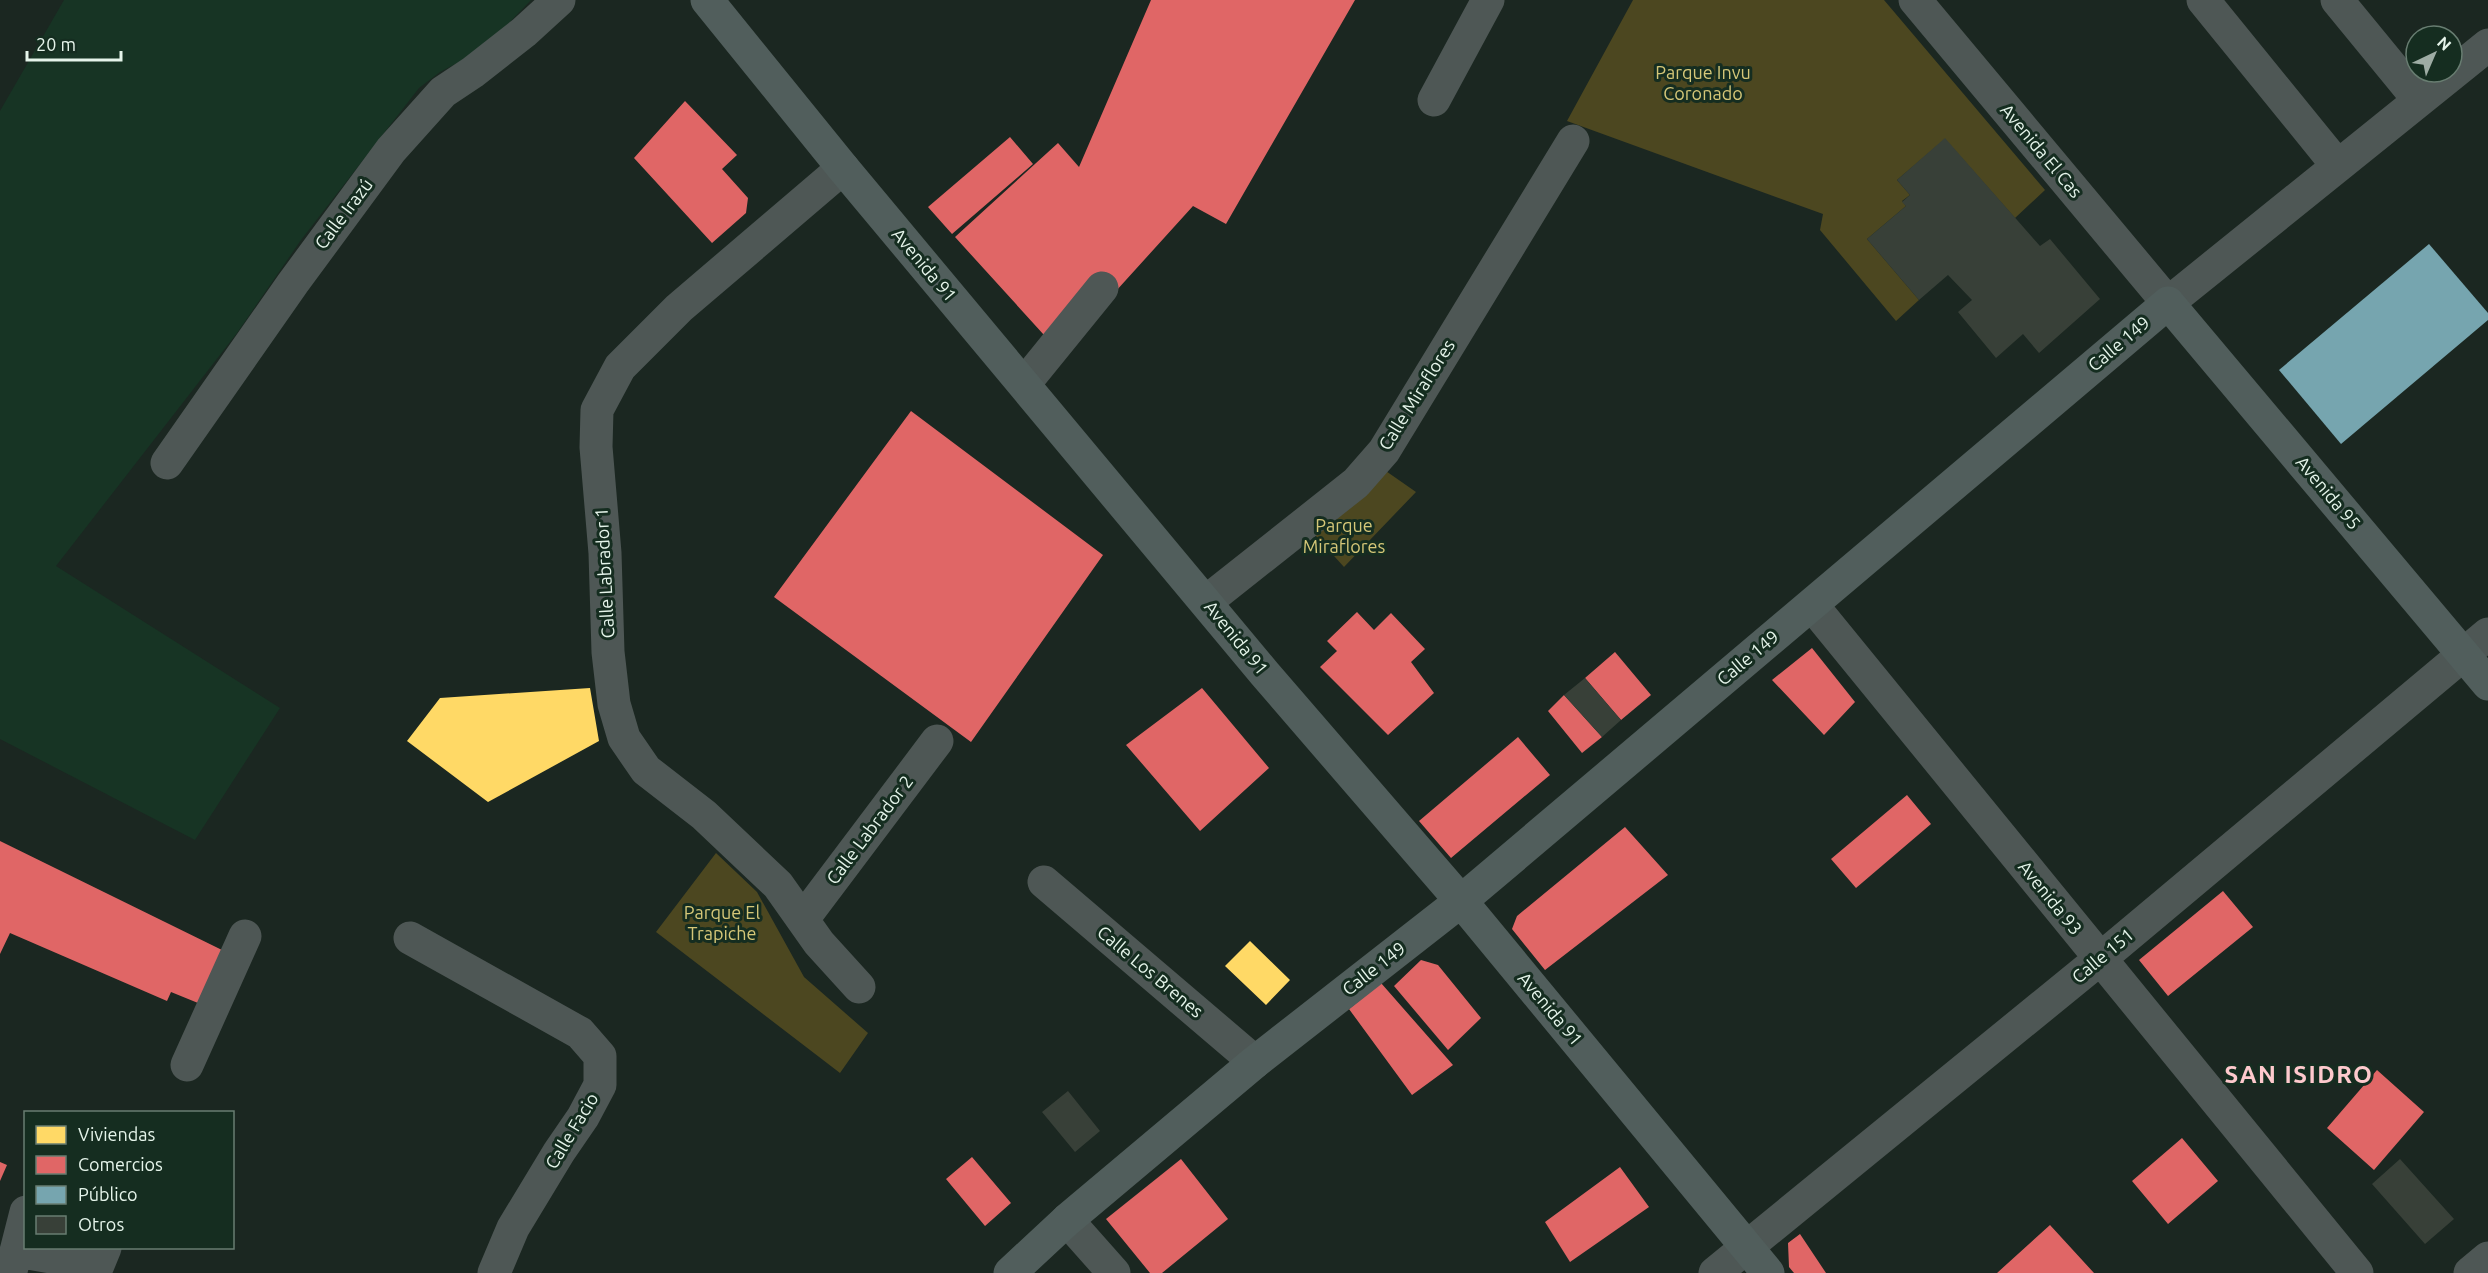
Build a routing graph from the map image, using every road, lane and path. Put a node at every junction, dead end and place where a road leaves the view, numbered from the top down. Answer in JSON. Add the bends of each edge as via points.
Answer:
{"nodes":[{"id":1,"x":559,"y":0,"type":"edge"},
{"id":2,"x":706,"y":0,"type":"edge"},
{"id":3,"x":1488,"y":0,"type":"edge"},
{"id":4,"x":1915,"y":0,"type":"edge"},
{"id":5,"x":2202,"y":0,"type":"edge"},
{"id":6,"x":2337,"y":0,"type":"edge"},
{"id":7,"x":2488,"y":45,"type":"edge"},
{"id":8,"x":1434,"y":100,"type":"dead end"},
{"id":9,"x":2419,"y":100,"type":"junction"},
{"id":10,"x":1573,"y":141,"type":"dead end"},
{"id":11,"x":2337,"y":165,"type":"junction"},
{"id":12,"x":843,"y":168,"type":"junction"},
{"id":13,"x":1102,"y":288,"type":"dead end"},
{"id":14,"x":2168,"y":303,"type":"junction"},
{"id":15,"x":1024,"y":384,"type":"junction"},
{"id":16,"x":167,"y":463,"type":"dead end"},
{"id":17,"x":1207,"y":601,"type":"junction"},
{"id":18,"x":1812,"y":605,"type":"junction"},
{"id":19,"x":2476,"y":644,"type":"edge"},
{"id":20,"x":2488,"y":684,"type":"edge"},
{"id":21,"x":937,"y":741,"type":"dead end"},
{"id":22,"x":1044,"y":882,"type":"dead end"},
{"id":23,"x":1461,"y":901,"type":"junction"},
{"id":24,"x":803,"y":918,"type":"junction"},
{"id":25,"x":245,"y":936,"type":"dead end"},
{"id":26,"x":410,"y":938,"type":"dead end"},
{"id":27,"x":2100,"y":959,"type":"junction"},
{"id":28,"x":859,"y":987,"type":"dead end"},
{"id":29,"x":1255,"y":1062,"type":"junction"},
{"id":30,"x":187,"y":1065,"type":"dead end"},
{"id":31,"x":24,"y":1220,"type":"edge"},
{"id":32,"x":1067,"y":1220,"type":"junction"},
{"id":33,"x":1746,"y":1247,"type":"junction"},
{"id":34,"x":105,"y":1249,"type":"edge"},
{"id":35,"x":2488,"y":1258,"type":"edge"},
{"id":36,"x":13,"y":1262,"type":"edge"},
{"id":37,"x":494,"y":1273,"type":"edge"},
{"id":38,"x":1010,"y":1273,"type":"edge"},
{"id":39,"x":1114,"y":1273,"type":"edge"},
{"id":40,"x":1715,"y":1273,"type":"edge"},
{"id":41,"x":1768,"y":1273,"type":"edge"},
{"id":42,"x":2357,"y":1273,"type":"edge"},
{"id":43,"x":2470,"y":1273,"type":"edge"}],
"edges":[{"from":1,"to":16,"type":"street","name":"Calle Irazú","via":[[524,32],[443,92],[391,150]]},
{"from":2,"to":12,"type":"main road","name":"Avenida 91"},
{"from":3,"to":8,"type":"street"},
{"from":4,"to":14,"type":"street","name":"Avenida El Cas"},
{"from":5,"to":11,"type":"street"},
{"from":6,"to":9,"type":"street"},
{"from":7,"to":9,"type":"street","name":"Calle 149"},
{"from":9,"to":11,"type":"street","name":"Calle 149"},
{"from":10,"to":17,"type":"street","name":"Calle Miraflores","via":[[1384,450],[1356,483]]},
{"from":11,"to":14,"type":"street","name":"Calle 149"},
{"from":12,"to":15,"type":"main road","name":"Avenida 91"},
{"from":12,"to":24,"type":"street","name":"Calle Labrador 1","via":[[679,308],[620,367],[597,410],[608,652],[614,704],[624,738],[646,770],[733,842],[778,885]]},
{"from":13,"to":15,"type":"street"},
{"from":14,"to":18,"type":"main road","name":"Calle 149"},
{"from":14,"to":19,"type":"main road","name":"Avenida 95"},
{"from":15,"to":17,"type":"main road","name":"Avenida 91"},
{"from":17,"to":23,"type":"main road","name":"Avenida 91"},
{"from":18,"to":23,"type":"main road","name":"Calle 149"},
{"from":18,"to":27,"type":"street","name":"Avenida 93"},
{"from":19,"to":20,"type":"main road","name":"Avenida 95"},
{"from":19,"to":27,"type":"street","name":"Calle 151"},
{"from":21,"to":24,"type":"street","name":"Calle Labrador 2"},
{"from":22,"to":29,"type":"street","name":"Calle Los Brenes"},
{"from":23,"to":29,"type":"main road","name":"Calle 149"},
{"from":23,"to":33,"type":"main road","name":"Avenida 91"},
{"from":24,"to":28,"type":"street","name":"Calle Labrador 1","via":[[819,943]]},
{"from":25,"to":30,"type":"street"},
{"from":26,"to":37,"type":"street","name":"Calle Facio","via":[[580,1033],[600,1056],[600,1085],[513,1228]]},
{"from":27,"to":33,"type":"street","name":"Calle 151"},
{"from":27,"to":42,"type":"street","name":"Avenida 93"},
{"from":29,"to":32,"type":"main road","name":"Calle 149"},
{"from":31,"to":36,"type":"street"},
{"from":32,"to":38,"type":"main road","name":"Calle 149"},
{"from":32,"to":39,"type":"street"},
{"from":33,"to":40,"type":"street","name":"Calle 151"},
{"from":33,"to":41,"type":"main road","name":"Avenida 91"},
{"from":34,"to":36,"type":"street","via":[[98,1264]]},
{"from":35,"to":43,"type":"street"}]}
